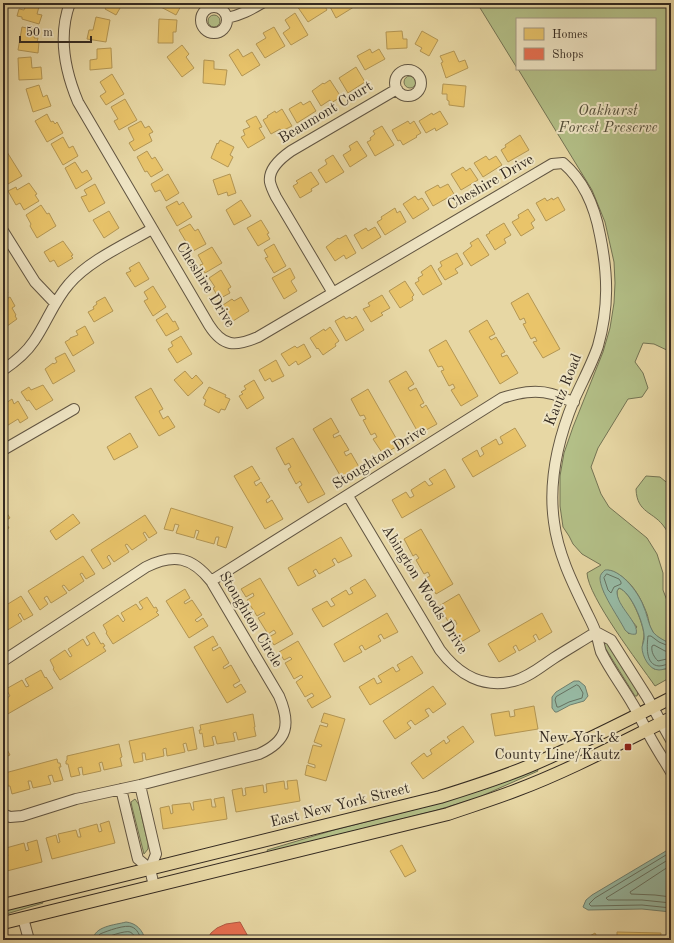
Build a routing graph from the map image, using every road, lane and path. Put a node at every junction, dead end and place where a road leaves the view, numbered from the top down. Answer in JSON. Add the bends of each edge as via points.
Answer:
{"nodes":[{"id":1,"x":70,"y":3,"type":"edge"},
{"id":2,"x":262,"y":3,"type":"edge"},
{"id":3,"x":227,"y":18,"type":"dead end"},
{"id":4,"x":397,"y":89,"type":"dead end"},
{"id":5,"x":563,"y":163,"type":"joint"},
{"id":6,"x":152,"y":228,"type":"junction"},
{"id":7,"x":3,"y":231,"type":"edge"},
{"id":8,"x":333,"y":293,"type":"junction"},
{"id":9,"x":55,"y":303,"type":"junction"},
{"id":10,"x":3,"y":370,"type":"edge"},
{"id":11,"x":574,"y":402,"type":"junction"},
{"id":12,"x":74,"y":408,"type":"dead end"},
{"id":13,"x":3,"y":450,"type":"edge"},
{"id":14,"x":348,"y":496,"type":"junction"},
{"id":15,"x":211,"y":582,"type":"junction"},
{"id":16,"x":596,"y":632,"type":"junction"},
{"id":17,"x":3,"y":660,"type":"edge"},
{"id":18,"x":671,"y":698,"type":"edge"},
{"id":19,"x":653,"y":707,"type":"junction"},
{"id":20,"x":639,"y":714,"type":"junction"},
{"id":21,"x":666,"y":720,"type":"edge"},
{"id":22,"x":646,"y":730,"type":"junction"},
{"id":23,"x":671,"y":740,"type":"edge"},
{"id":24,"x":671,"y":772,"type":"edge"},
{"id":25,"x":140,"y":785,"type":"junction"},
{"id":26,"x":121,"y":788,"type":"junction"},
{"id":27,"x":3,"y":814,"type":"edge"},
{"id":28,"x":150,"y":869,"type":"junction"},
{"id":29,"x":154,"y":886,"type":"junction"},
{"id":30,"x":3,"y":905,"type":"edge"},
{"id":31,"x":23,"y":918,"type":"junction"},
{"id":32,"x":3,"y":923,"type":"edge"},
{"id":33,"x":29,"y":940,"type":"edge"}],
"edges":[{"from":1,"to":6,"type":"street","name":"Cheshire Drive","via":[[64,43],[71,84],[78,102]]},
{"from":2,"to":3,"type":"street","via":[[238,16]]},
{"from":4,"to":8,"type":"street","name":"Beaumont Court","via":[[291,151],[281,158],[270,174],[270,182],[276,197]]},
{"from":5,"to":8,"type":"street","name":"Cheshire Drive","via":[[552,164]]},
{"from":5,"to":11,"type":"street","name":"Kautz Road","via":[[579,180],[597,220],[607,286],[605,314],[598,347]]},
{"from":6,"to":8,"type":"street","name":"Cheshire Drive","via":[[214,333],[230,344],[258,337]]},
{"from":6,"to":9,"type":"street","via":[[86,268]]},
{"from":7,"to":9,"type":"street","via":[[35,282]]},
{"from":9,"to":10,"type":"street","via":[[33,342],[18,359]]},
{"from":11,"to":14,"type":"street","name":"Stoughton Drive","via":[[535,391],[502,398]]},
{"from":11,"to":16,"type":"street","name":"Kautz Road","via":[[554,462],[554,523],[558,545]]},
{"from":12,"to":13,"type":"street"},
{"from":14,"to":15,"type":"street","name":"Stoughton Drive"},
{"from":14,"to":16,"type":"street","name":"Abington Woods Drive","via":[[440,650],[456,669],[481,681],[514,681]]},
{"from":15,"to":17,"type":"street","name":"Stoughton Circle","via":[[194,564],[174,559],[159,560]]},
{"from":15,"to":25,"type":"street","name":"Stoughton Circle","via":[[279,696],[286,715],[286,726],[278,742],[259,754]]},
{"from":16,"to":19,"type":"street","via":[[611,640]]},
{"from":16,"to":20,"type":"street","name":"Kautz Road","via":[[601,651]]},
{"from":18,"to":19,"type":"main road","name":"East New York Street"},
{"from":19,"to":20,"type":"main road","name":"East New York Street"},
{"from":19,"to":21,"type":"street"},
{"from":20,"to":22,"type":"street","name":"Kautz Road"},
{"from":20,"to":28,"type":"main road","name":"East New York Street","via":[[547,758],[460,791]]},
{"from":21,"to":22,"type":"main road"},
{"from":21,"to":23,"type":"street"},
{"from":22,"to":24,"type":"street","name":"Kautz Road"},
{"from":22,"to":29,"type":"main road","via":[[572,767],[517,790],[448,814]]},
{"from":25,"to":26,"type":"street","name":"Stoughton Circle"},
{"from":25,"to":28,"type":"street","via":[[156,854]]},
{"from":26,"to":27,"type":"street","name":"Stoughton Circle","via":[[22,816],[10,817]]},
{"from":26,"to":28,"type":"street","via":[[138,859]]},
{"from":28,"to":29,"type":"street"},
{"from":28,"to":30,"type":"main road","name":"East New York Street"},
{"from":29,"to":31,"type":"main road"},
{"from":31,"to":32,"type":"main road"},
{"from":31,"to":33,"type":"street"}]}
